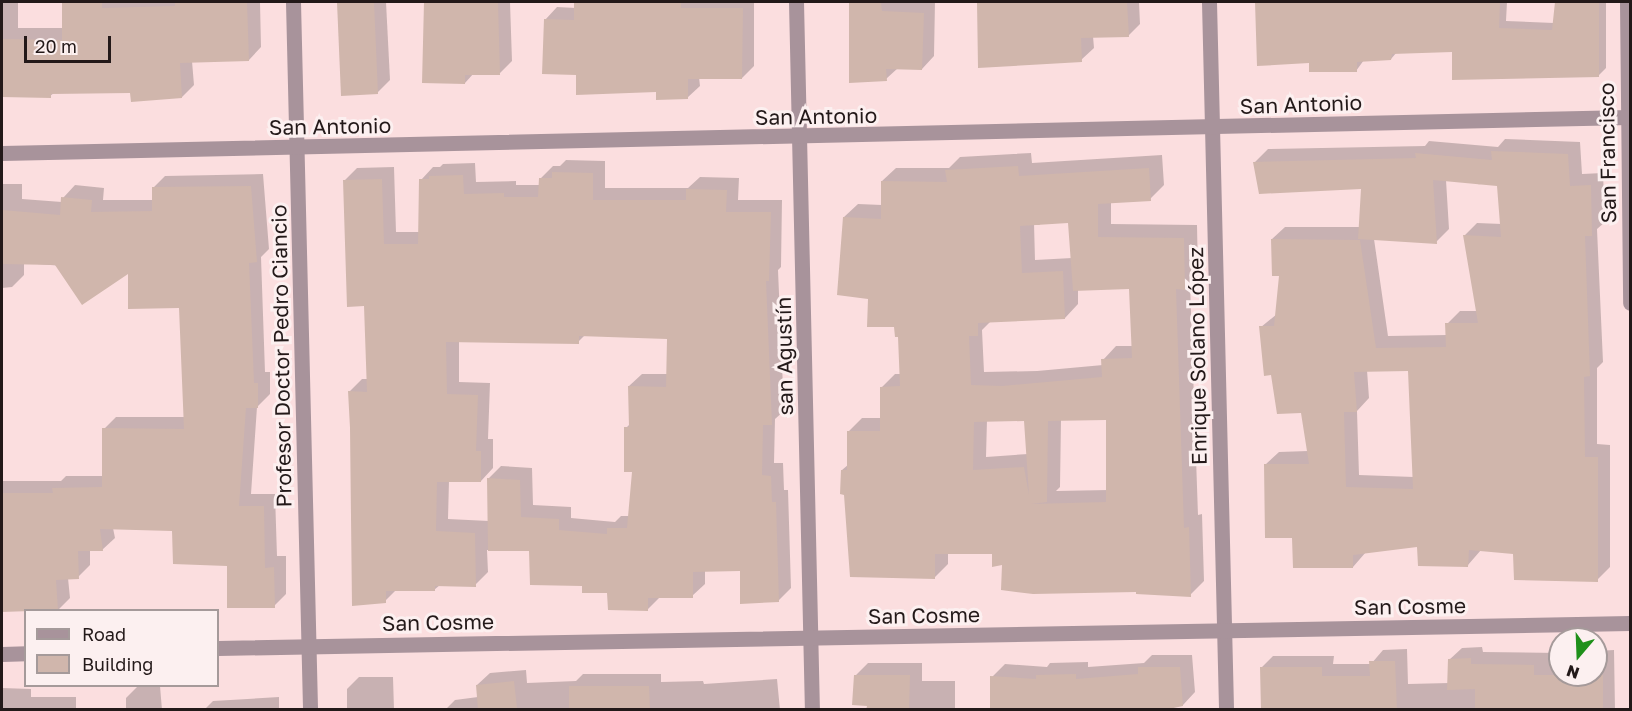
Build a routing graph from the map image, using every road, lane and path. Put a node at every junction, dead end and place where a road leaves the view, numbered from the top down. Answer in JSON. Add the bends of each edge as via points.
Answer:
{"nodes":[{"id":1,"x":293,"y":2,"type":"edge"},
{"id":2,"x":796,"y":2,"type":"edge"},
{"id":3,"x":1209,"y":2,"type":"edge"},
{"id":4,"x":1627,"y":2,"type":"edge"},
{"id":5,"x":1629,"y":117,"type":"edge"},
{"id":6,"x":1212,"y":128,"type":"junction"},
{"id":7,"x":800,"y":137,"type":"junction"},
{"id":8,"x":297,"y":148,"type":"junction"},
{"id":9,"x":2,"y":153,"type":"edge"},
{"id":10,"x":1630,"y":303,"type":"edge"},
{"id":11,"x":1630,"y":623,"type":"edge"},
{"id":12,"x":1225,"y":630,"type":"junction"},
{"id":13,"x":810,"y":638,"type":"junction"},
{"id":14,"x":308,"y":645,"type":"junction"},
{"id":15,"x":219,"y":648,"type":"edge"},
{"id":16,"x":24,"y":653,"type":"edge"},
{"id":17,"x":2,"y":654,"type":"edge"},
{"id":18,"x":310,"y":710,"type":"edge"},
{"id":19,"x":812,"y":710,"type":"edge"},
{"id":20,"x":1226,"y":710,"type":"edge"}],
"edges":[{"from":1,"to":8,"type":"street","name":"Profesor Doctor Pedro Ciancio"},
{"from":2,"to":7,"type":"street","name":"san Agustín"},
{"from":3,"to":6,"type":"street","name":"Enrique Solano López"},
{"from":4,"to":5,"type":"street","name":"San Francisco"},
{"from":5,"to":6,"type":"street","name":"San Antonio"},
{"from":5,"to":10,"type":"street","name":"San Francisco"},
{"from":6,"to":7,"type":"street","name":"San Antonio"},
{"from":6,"to":12,"type":"street","name":"Enrique Solano López"},
{"from":7,"to":8,"type":"street","name":"San Antonio"},
{"from":7,"to":13,"type":"street","name":"san Agustín"},
{"from":8,"to":9,"type":"street","name":"San Antonio"},
{"from":8,"to":14,"type":"street","name":"Profesor Doctor Pedro Ciancio"},
{"from":11,"to":12,"type":"street","name":"San Cosme"},
{"from":12,"to":13,"type":"street","name":"San Cosme"},
{"from":12,"to":20,"type":"street","name":"Enrique Solano López"},
{"from":13,"to":14,"type":"street","name":"San Cosme"},
{"from":13,"to":19,"type":"street","name":"san Agustín"},
{"from":14,"to":15,"type":"street","name":"San Cosme"},
{"from":14,"to":18,"type":"street","name":"Profesor Doctor Pedro Ciancio"},
{"from":16,"to":17,"type":"street"}]}
